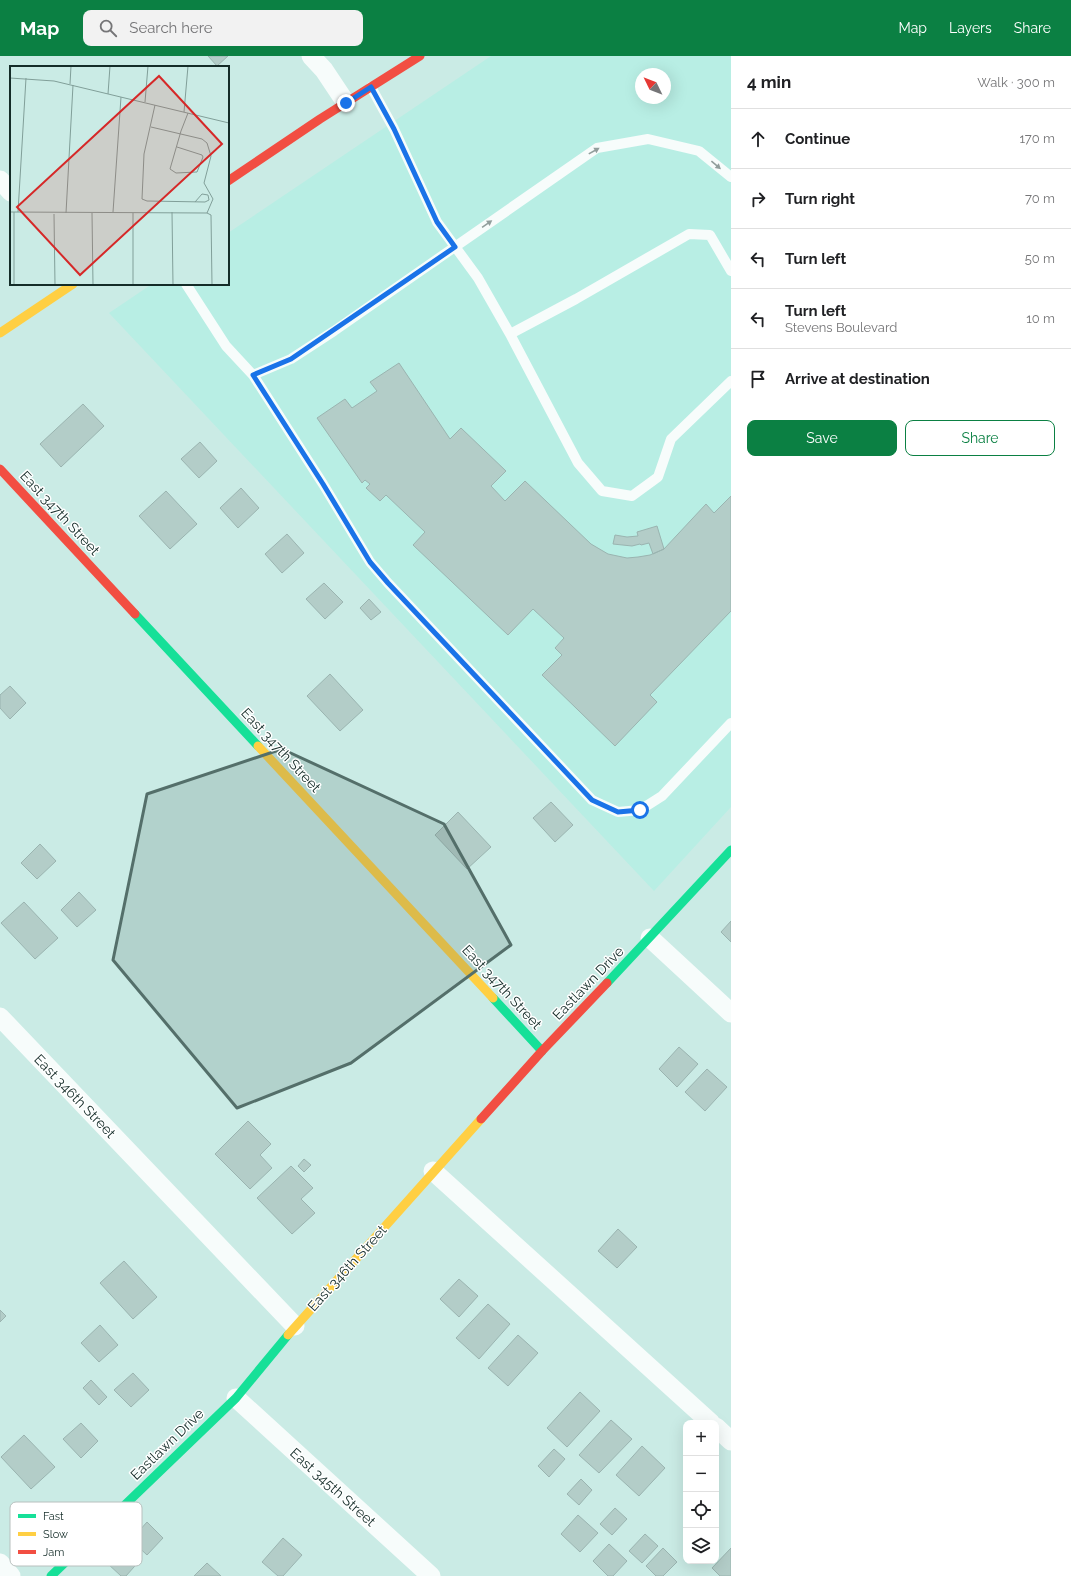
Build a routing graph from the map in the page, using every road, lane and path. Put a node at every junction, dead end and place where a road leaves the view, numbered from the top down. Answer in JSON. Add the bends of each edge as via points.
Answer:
{"nodes":[{"id":1,"x":311,"y":56,"type":"edge"},
{"id":2,"x":420,"y":56,"type":"edge"},
{"id":3,"x":371,"y":87,"type":"junction"},
{"id":4,"x":346,"y":103,"type":"junction"},
{"id":5,"x":731,"y":178,"type":"edge"},
{"id":6,"x":0,"y":180,"type":"edge"},
{"id":7,"x":229,"y":180,"type":"edge"},
{"id":8,"x":10,"y":191,"type":"edge"},
{"id":9,"x":455,"y":247,"type":"junction"},
{"id":10,"x":731,"y":271,"type":"edge"},
{"id":11,"x":72,"y":285,"type":"edge"},
{"id":12,"x":187,"y":285,"type":"edge"},
{"id":13,"x":0,"y":333,"type":"edge"},
{"id":14,"x":510,"y":334,"type":"junction"},
{"id":15,"x":253,"y":375,"type":"junction"},
{"id":16,"x":731,"y":381,"type":"edge"},
{"id":17,"x":0,"y":469,"type":"edge"},
{"id":18,"x":731,"y":723,"type":"edge"},
{"id":19,"x":731,"y":850,"type":"edge"},
{"id":20,"x":650,"y":938,"type":"junction"},
{"id":21,"x":731,"y":1013,"type":"edge"},
{"id":22,"x":0,"y":1017,"type":"edge"},
{"id":23,"x":542,"y":1051,"type":"junction"},
{"id":24,"x":433,"y":1171,"type":"junction"},
{"id":25,"x":296,"y":1326,"type":"junction"},
{"id":26,"x":236,"y":1398,"type":"junction"},
{"id":27,"x":708,"y":1420,"type":"edge"},
{"id":28,"x":719,"y":1430,"type":"edge"},
{"id":29,"x":731,"y":1441,"type":"edge"},
{"id":30,"x":128,"y":1502,"type":"edge"},
{"id":31,"x":0,"y":1563,"type":"edge"},
{"id":32,"x":61,"y":1566,"type":"edge"},
{"id":33,"x":11,"y":1576,"type":"edge"},
{"id":34,"x":51,"y":1576,"type":"edge"},
{"id":35,"x":431,"y":1576,"type":"edge"}],
"edges":[{"from":1,"to":4,"type":"street","via":[[324,70]]},
{"from":2,"to":3,"type":"street"},
{"from":3,"to":4,"type":"street"},
{"from":3,"to":9,"type":"lane","via":[[394,129],[437,222]]},
{"from":4,"to":7,"type":"street"},
{"from":9,"to":5,"type":"lane","one_way":true,"via":[[597,148],[648,140],[699,151]]},
{"from":6,"to":8,"type":"street"},
{"from":9,"to":14,"type":"lane","via":[[478,278]]},
{"from":9,"to":15,"type":"lane","via":[[291,359]]},
{"from":10,"to":14,"type":"lane","via":[[710,235],[689,234]]},
{"from":11,"to":13,"type":"street"},
{"from":12,"to":15,"type":"lane","via":[[226,346]]},
{"from":14,"to":16,"type":"lane","via":[[578,462],[602,491],[632,496],[658,477],[671,439]]},
{"from":15,"to":18,"type":"lane","via":[[370,562],[592,800],[618,812],[640,810],[662,796]]},
{"from":17,"to":23,"type":"street","name":"East 347th Street"},
{"from":19,"to":20,"type":"street","name":"Eastlawn Drive"},
{"from":20,"to":21,"type":"street"},
{"from":20,"to":23,"type":"street","name":"Eastlawn Drive"},
{"from":22,"to":25,"type":"street","name":"East 346th Street"},
{"from":23,"to":24,"type":"street","name":"Eastlawn Drive"},
{"from":24,"to":25,"type":"street","name":"East 346th Street"},
{"from":24,"to":27,"type":"street"},
{"from":25,"to":26,"type":"street","name":"Eastlawn Drive"},
{"from":26,"to":30,"type":"street","name":"Eastlawn Drive"},
{"from":26,"to":35,"type":"street","name":"East 345th Street"},
{"from":28,"to":29,"type":"street"},
{"from":31,"to":33,"type":"street"},
{"from":32,"to":34,"type":"street","name":"Eastlawn Drive"}]}
